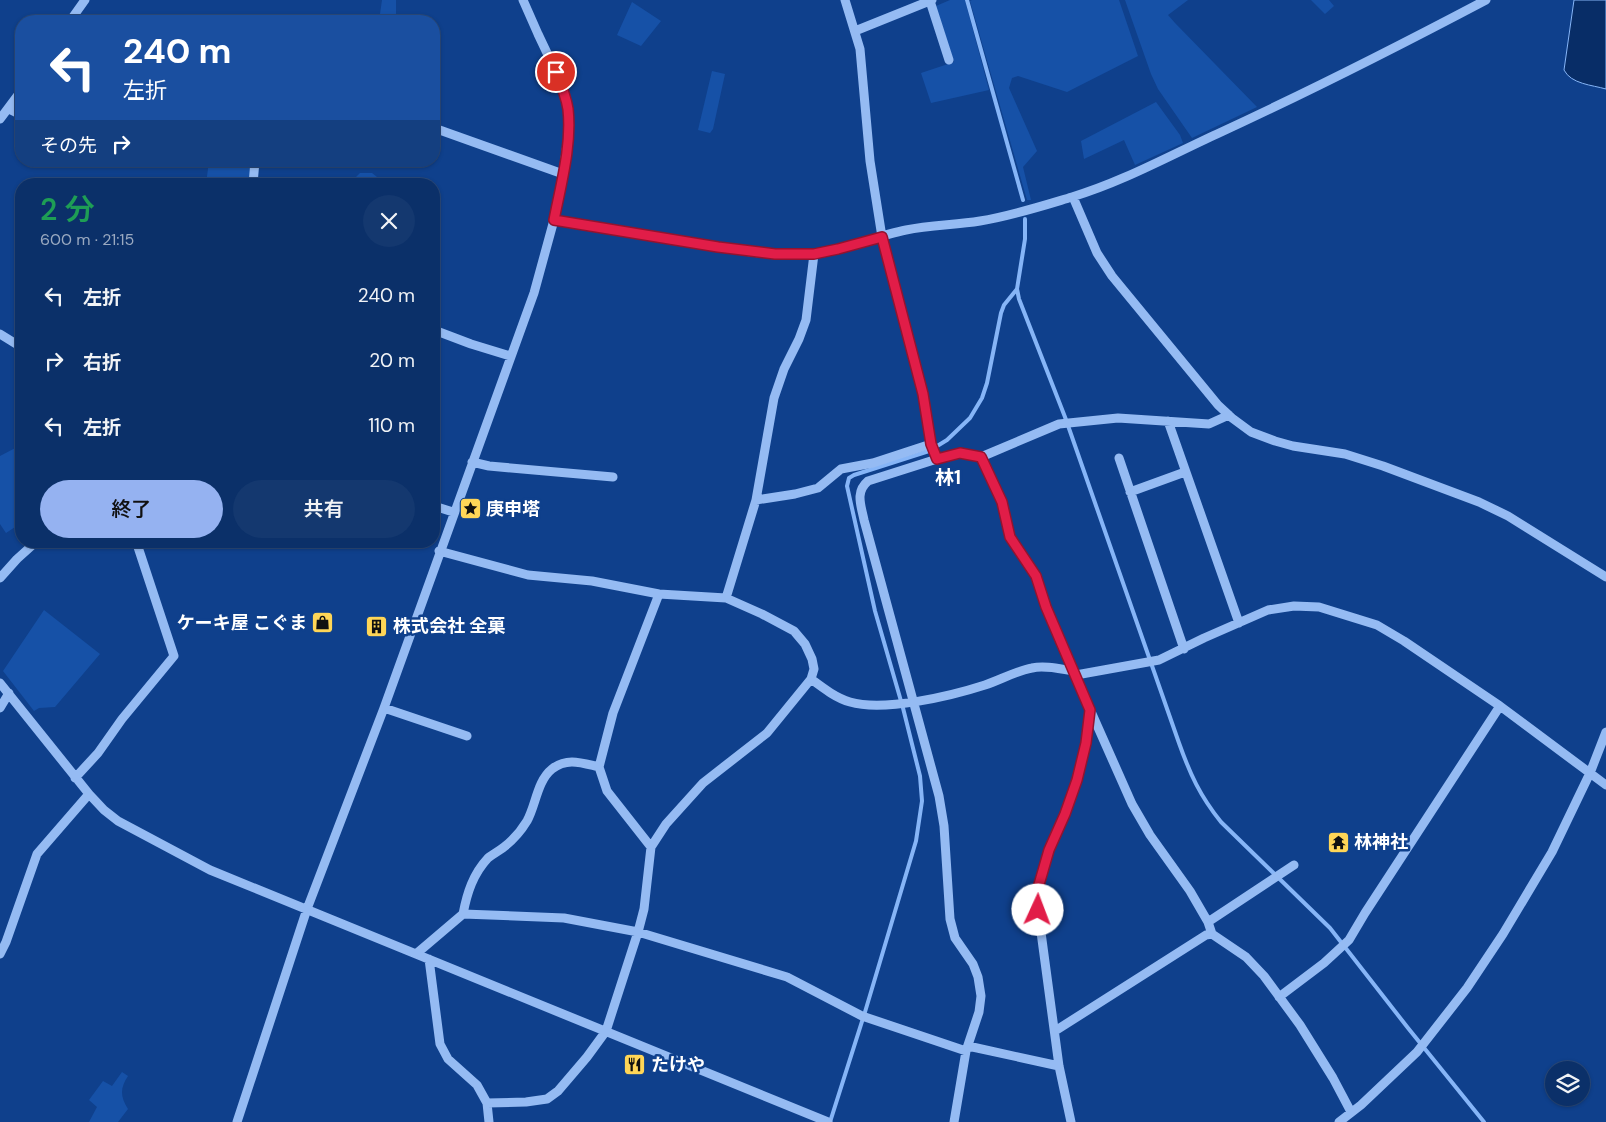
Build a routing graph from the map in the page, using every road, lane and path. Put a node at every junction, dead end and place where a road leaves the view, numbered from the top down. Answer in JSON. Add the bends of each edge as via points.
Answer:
{"nodes":[{"id":1,"x":85,"y":0,"type":"edge"},
{"id":2,"x":523,"y":0,"type":"edge"},
{"id":3,"x":845,"y":0,"type":"edge"},
{"id":4,"x":1486,"y":0,"type":"edge"},
{"id":5,"x":931,"y":1,"type":"edge"},
{"id":6,"x":74,"y":15,"type":"edge"},
{"id":7,"x":855,"y":32,"type":"junction"},
{"id":8,"x":949,"y":60,"type":"dead end"},
{"id":9,"x":15,"y":100,"type":"edge"},
{"id":10,"x":9,"y":109,"type":"junction"},
{"id":11,"x":15,"y":112,"type":"edge"},
{"id":12,"x":0,"y":119,"type":"edge"},
{"id":13,"x":440,"y":130,"type":"edge"},
{"id":14,"x":563,"y":174,"type":"junction"},
{"id":15,"x":1072,"y":197,"type":"junction"},
{"id":16,"x":554,"y":220,"type":"junction"},
{"id":17,"x":882,"y":237,"type":"junction"},
{"id":18,"x":814,"y":254,"type":"junction"},
{"id":19,"x":440,"y":332,"type":"edge"},
{"id":20,"x":0,"y":334,"type":"edge"},
{"id":21,"x":15,"y":343,"type":"edge"},
{"id":22,"x":510,"y":356,"type":"junction"},
{"id":23,"x":1229,"y":415,"type":"junction"},
{"id":24,"x":1168,"y":421,"type":"junction"},
{"id":25,"x":931,"y":444,"type":"junction"},
{"id":26,"x":981,"y":457,"type":"junction"},
{"id":27,"x":1118,"y":458,"type":"dead end"},
{"id":28,"x":937,"y":459,"type":"junction"},
{"id":29,"x":472,"y":462,"type":"junction"},
{"id":30,"x":1185,"y":472,"type":"junction"},
{"id":31,"x":612,"y":477,"type":"dead end"},
{"id":32,"x":1130,"y":492,"type":"junction"},
{"id":33,"x":756,"y":500,"type":"junction"},
{"id":34,"x":440,"y":508,"type":"edge"},
{"id":35,"x":453,"y":512,"type":"junction"},
{"id":36,"x":29,"y":548,"type":"edge"},
{"id":37,"x":138,"y":548,"type":"edge"},
{"id":38,"x":439,"y":551,"type":"junction"},
{"id":39,"x":1606,"y":577,"type":"edge"},
{"id":40,"x":0,"y":578,"type":"edge"},
{"id":41,"x":659,"y":594,"type":"junction"},
{"id":42,"x":726,"y":598,"type":"junction"},
{"id":43,"x":1239,"y":623,"type":"junction"},
{"id":44,"x":1184,"y":649,"type":"junction"},
{"id":45,"x":1075,"y":673,"type":"junction"},
{"id":46,"x":811,"y":679,"type":"junction"},
{"id":47,"x":0,"y":683,"type":"edge"},
{"id":48,"x":9,"y":693,"type":"junction"},
{"id":49,"x":913,"y":701,"type":"junction"},
{"id":50,"x":1500,"y":706,"type":"junction"},
{"id":51,"x":0,"y":708,"type":"edge"},
{"id":52,"x":384,"y":708,"type":"junction"},
{"id":53,"x":1090,"y":710,"type":"junction"},
{"id":54,"x":1606,"y":732,"type":"edge"},
{"id":55,"x":467,"y":736,"type":"dead end"},
{"id":56,"x":599,"y":767,"type":"junction"},
{"id":57,"x":1590,"y":773,"type":"junction"},
{"id":58,"x":75,"y":778,"type":"junction"},
{"id":59,"x":1606,"y":785,"type":"edge"},
{"id":60,"x":89,"y":794,"type":"junction"},
{"id":61,"x":651,"y":847,"type":"junction"},
{"id":62,"x":1294,"y":865,"type":"dead end"},
{"id":63,"x":308,"y":909,"type":"junction"},
{"id":64,"x":463,"y":914,"type":"junction"},
{"id":65,"x":1208,"y":922,"type":"junction"},
{"id":66,"x":638,"y":932,"type":"junction"},
{"id":67,"x":1212,"y":934,"type":"junction"},
{"id":68,"x":0,"y":954,"type":"edge"},
{"id":69,"x":416,"y":954,"type":"junction"},
{"id":70,"x":430,"y":959,"type":"junction"},
{"id":71,"x":1279,"y":997,"type":"junction"},
{"id":72,"x":606,"y":1031,"type":"junction"},
{"id":73,"x":1055,"y":1031,"type":"junction"},
{"id":74,"x":967,"y":1048,"type":"junction"},
{"id":75,"x":1060,"y":1066,"type":"junction"},
{"id":76,"x":487,"y":1102,"type":"junction"},
{"id":77,"x":1351,"y":1112,"type":"junction"},
{"id":78,"x":825,"y":1120,"type":"edge"},
{"id":79,"x":237,"y":1122,"type":"edge"},
{"id":80,"x":489,"y":1122,"type":"edge"},
{"id":81,"x":954,"y":1122,"type":"edge"},
{"id":82,"x":1071,"y":1122,"type":"edge"},
{"id":83,"x":1339,"y":1122,"type":"edge"}],
"edges":[{"from":1,"to":6,"type":"street"},
{"from":2,"to":14,"type":"street","via":[[564,92],[568,109]]},
{"from":3,"to":7,"type":"street"},
{"from":4,"to":15,"type":"street","via":[[1164,160]]},
{"from":5,"to":7,"type":"street"},
{"from":5,"to":8,"type":"street"},
{"from":7,"to":17,"type":"street","via":[[860,49],[870,160]]},
{"from":9,"to":10,"type":"street"},
{"from":10,"to":11,"type":"street"},
{"from":10,"to":12,"type":"street"},
{"from":13,"to":14,"type":"street"},
{"from":14,"to":16,"type":"street"},
{"from":15,"to":17,"type":"street","via":[[1000,217],[920,227]]},
{"from":15,"to":23,"type":"street","via":[[1097,253],[1112,276]]},
{"from":16,"to":18,"type":"street","via":[[751,252]]},
{"from":16,"to":22,"type":"street","via":[[534,293]]},
{"from":17,"to":18,"type":"street"},
{"from":17,"to":25,"type":"street","via":[[923,394]]},
{"from":18,"to":33,"type":"street","via":[[806,320],[774,398]]},
{"from":19,"to":22,"type":"street"},
{"from":20,"to":21,"type":"street"},
{"from":22,"to":29,"type":"street"},
{"from":23,"to":24,"type":"street","via":[[1209,424]]},
{"from":23,"to":39,"type":"street","via":[[1252,432],[1275,441],[1346,454],[1479,502],[1508,516]]},
{"from":24,"to":26,"type":"street","via":[[1118,418],[1059,424]]},
{"from":24,"to":30,"type":"street"},
{"from":25,"to":28,"type":"street"},
{"from":25,"to":33,"type":"street","via":[[873,463],[841,469],[818,488]]},
{"from":26,"to":28,"type":"street","via":[[960,453]]},
{"from":26,"to":45,"type":"street","via":[[1002,502],[1010,537],[1036,576]]},
{"from":27,"to":32,"type":"street"},
{"from":28,"to":49,"type":"street","via":[[868,481],[859,494]]},
{"from":29,"to":31,"type":"street"},
{"from":29,"to":35,"type":"street"},
{"from":30,"to":32,"type":"street"},
{"from":30,"to":43,"type":"street"},
{"from":32,"to":44,"type":"street"},
{"from":33,"to":42,"type":"street"},
{"from":34,"to":35,"type":"street"},
{"from":35,"to":38,"type":"street"},
{"from":36,"to":40,"type":"street"},
{"from":37,"to":58,"type":"street","via":[[174,656]]},
{"from":38,"to":41,"type":"street","via":[[528,575],[592,581]]},
{"from":38,"to":52,"type":"street"},
{"from":41,"to":42,"type":"street"},
{"from":41,"to":56,"type":"street","via":[[613,713]]},
{"from":42,"to":46,"type":"street","via":[[794,631],[812,659]]},
{"from":43,"to":44,"type":"street"},
{"from":43,"to":50,"type":"street","via":[[1268,610],[1294,606],[1319,607],[1356,618],[1377,625],[1404,641]]},
{"from":44,"to":45,"type":"street","via":[[1141,664]]},
{"from":45,"to":49,"type":"street","via":[[1032,668],[983,686]]},
{"from":45,"to":53,"type":"street"},
{"from":46,"to":49,"type":"street","via":[[834,695],[867,706],[892,706]]},
{"from":46,"to":61,"type":"street","via":[[767,733],[703,783],[666,824]]},
{"from":47,"to":48,"type":"street"},
{"from":48,"to":51,"type":"street"},
{"from":48,"to":58,"type":"street"},
{"from":49,"to":74,"type":"street","via":[[943,819],[950,919],[955,938],[973,964],[981,996]]},
{"from":50,"to":57,"type":"street"},
{"from":50,"to":71,"type":"street","via":[[1349,940]]},
{"from":52,"to":55,"type":"street"},
{"from":52,"to":63,"type":"street"},
{"from":53,"to":65,"type":"street","via":[[1132,804]]},
{"from":53,"to":73,"type":"street","via":[[1077,780],[1049,850],[1038,888],[1038,910]]},
{"from":54,"to":57,"type":"street"},
{"from":56,"to":61,"type":"street","via":[[607,791]]},
{"from":56,"to":64,"type":"street","via":[[564,762],[552,769],[545,777],[519,833],[489,857],[476,874],[467,893]]},
{"from":57,"to":59,"type":"street"},
{"from":57,"to":77,"type":"street","via":[[1552,852],[1467,988],[1417,1052]]},
{"from":58,"to":60,"type":"street"},
{"from":60,"to":63,"type":"street","via":[[118,821],[210,870]]},
{"from":60,"to":68,"type":"street","via":[[37,854]]},
{"from":61,"to":66,"type":"street"},
{"from":62,"to":65,"type":"street"},
{"from":63,"to":69,"type":"street"},
{"from":63,"to":79,"type":"street"},
{"from":64,"to":66,"type":"street","via":[[564,918]]},
{"from":64,"to":69,"type":"street"},
{"from":65,"to":67,"type":"street"},
{"from":66,"to":72,"type":"street"},
{"from":66,"to":74,"type":"street","via":[[787,977],[862,1016]]},
{"from":67,"to":71,"type":"street","via":[[1246,957]]},
{"from":67,"to":73,"type":"street"},
{"from":69,"to":70,"type":"street"},
{"from":70,"to":72,"type":"street"},
{"from":70,"to":76,"type":"street","via":[[440,1044],[448,1059],[477,1085]]},
{"from":71,"to":77,"type":"street","via":[[1300,1025]]},
{"from":72,"to":76,"type":"street","via":[[558,1091],[547,1099]]},
{"from":72,"to":78,"type":"street"},
{"from":73,"to":75,"type":"street"},
{"from":74,"to":75,"type":"street"},
{"from":74,"to":81,"type":"street"},
{"from":75,"to":82,"type":"street"},
{"from":76,"to":80,"type":"street"},
{"from":77,"to":83,"type":"street"}]}
